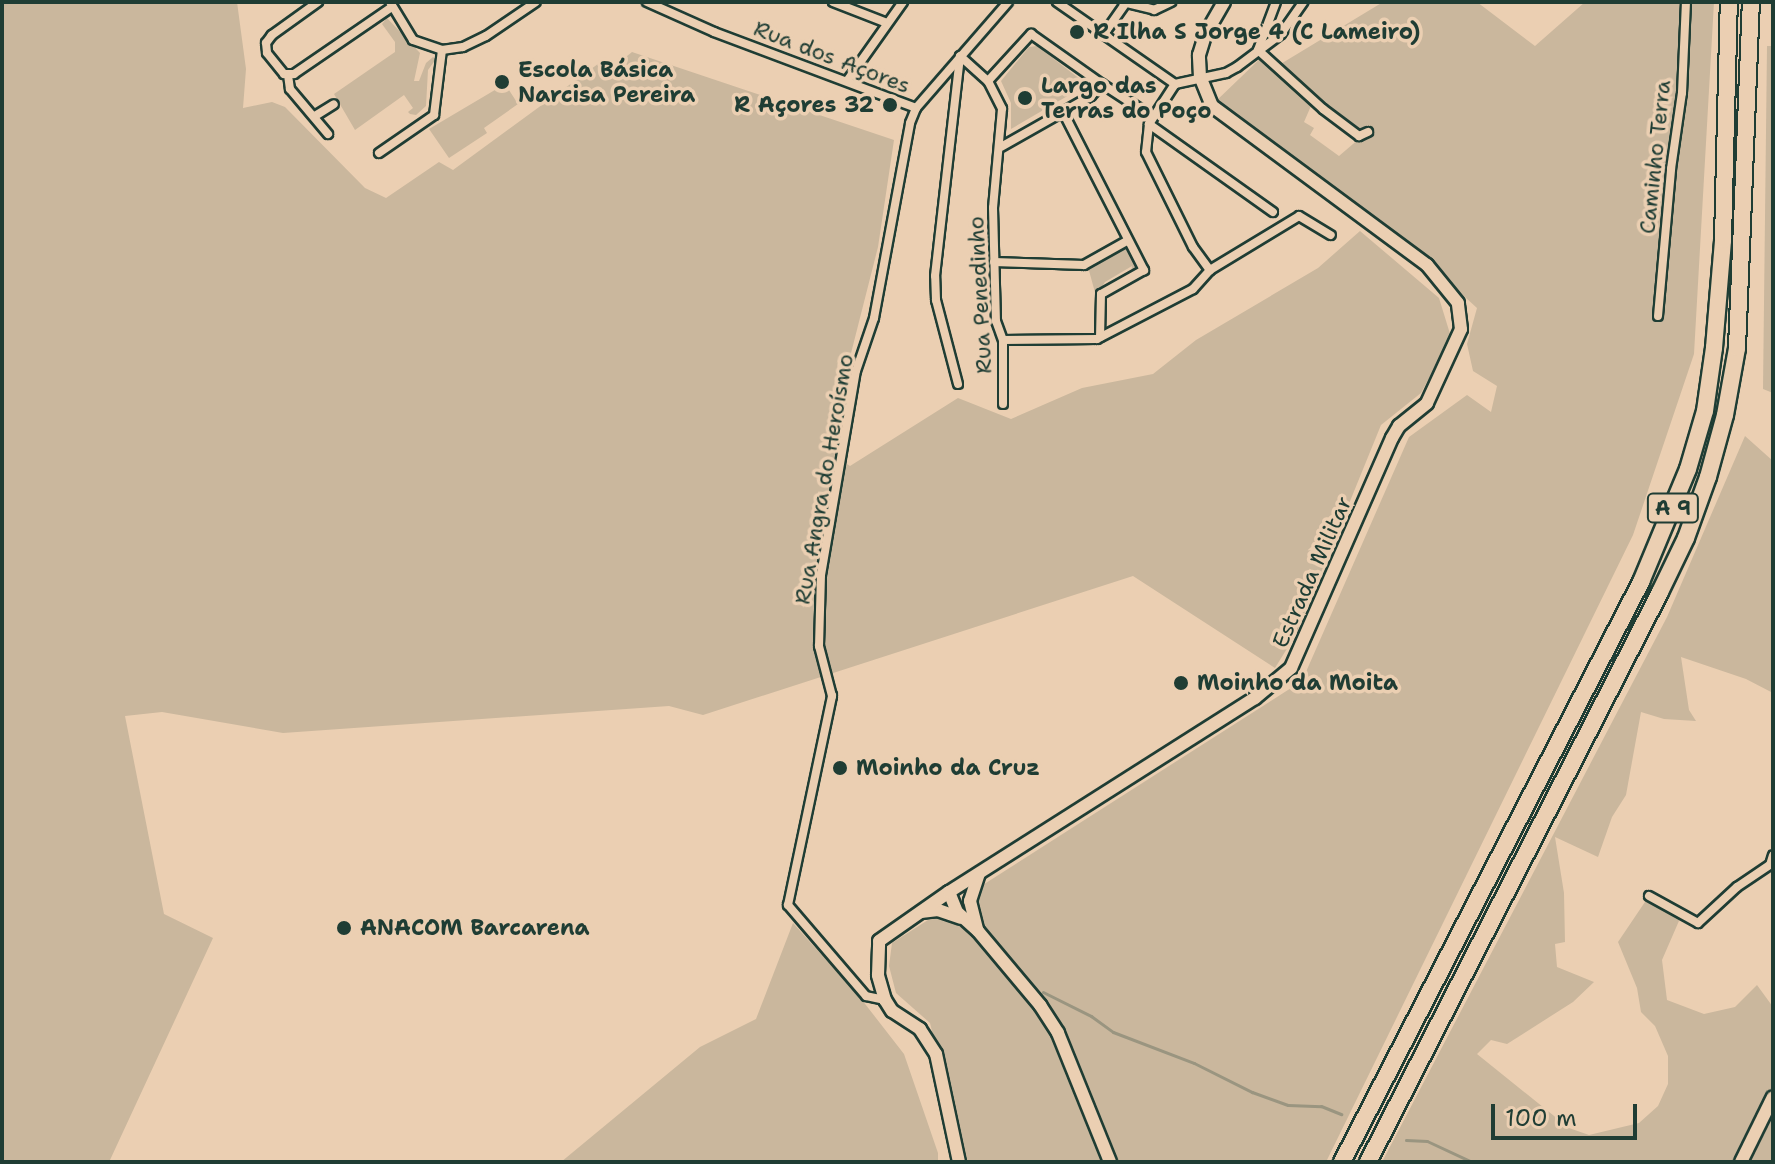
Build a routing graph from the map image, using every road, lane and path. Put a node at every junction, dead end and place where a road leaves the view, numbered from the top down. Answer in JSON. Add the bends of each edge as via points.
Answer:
{"nodes":[{"id":1,"x":317,"y":2,"type":"edge"},
{"id":2,"x":536,"y":2,"type":"edge"},
{"id":3,"x":647,"y":2,"type":"edge"},
{"id":4,"x":833,"y":2,"type":"edge"},
{"id":5,"x":903,"y":2,"type":"edge"},
{"id":6,"x":1008,"y":2,"type":"edge"},
{"id":7,"x":1057,"y":2,"type":"edge"},
{"id":8,"x":1171,"y":2,"type":"edge"},
{"id":9,"x":1224,"y":2,"type":"edge"},
{"id":10,"x":1276,"y":2,"type":"edge"},
{"id":11,"x":1303,"y":2,"type":"edge"},
{"id":12,"x":1686,"y":2,"type":"edge"},
{"id":13,"x":1729,"y":2,"type":"edge"},
{"id":14,"x":1751,"y":2,"type":"edge"},
{"id":15,"x":1124,"y":3,"type":"edge"},
{"id":16,"x":391,"y":5,"type":"edge"},
{"id":17,"x":887,"y":23,"type":"junction"},
{"id":18,"x":1104,"y":34,"type":"junction"},
{"id":19,"x":442,"y":50,"type":"junction"},
{"id":20,"x":1258,"y":50,"type":"junction"},
{"id":21,"x":960,"y":56,"type":"junction"},
{"id":22,"x":288,"y":75,"type":"junction"},
{"id":23,"x":1200,"y":77,"type":"junction"},
{"id":24,"x":847,"y":81,"type":"junction"},
{"id":25,"x":988,"y":81,"type":"junction"},
{"id":26,"x":1102,"y":84,"type":"junction"},
{"id":27,"x":1175,"y":84,"type":"junction"},
{"id":28,"x":334,"y":104,"type":"dead end"},
{"id":29,"x":916,"y":108,"type":"junction"},
{"id":30,"x":1142,"y":110,"type":"dead end"},
{"id":31,"x":1063,"y":112,"type":"junction"},
{"id":32,"x":315,"y":116,"type":"junction"},
{"id":33,"x":1149,"y":124,"type":"junction"},
{"id":34,"x":1368,"y":132,"type":"dead end"},
{"id":35,"x":328,"y":134,"type":"dead end"},
{"id":36,"x":1001,"y":147,"type":"junction"},
{"id":37,"x":379,"y":153,"type":"dead end"},
{"id":38,"x":1273,"y":212,"type":"dead end"},
{"id":39,"x":1331,"y":235,"type":"dead end"},
{"id":40,"x":1127,"y":241,"type":"junction"},
{"id":41,"x":994,"y":262,"type":"junction"},
{"id":42,"x":1210,"y":270,"type":"junction"},
{"id":43,"x":1658,"y":316,"type":"dead end"},
{"id":44,"x":1100,"y":337,"type":"junction"},
{"id":45,"x":1003,"y":340,"type":"junction"},
{"id":46,"x":958,"y":384,"type":"dead end"},
{"id":47,"x":1003,"y":404,"type":"dead end"},
{"id":48,"x":1773,"y":855,"type":"edge"},
{"id":49,"x":980,"y":872,"type":"junction"},
{"id":50,"x":949,"y":892,"type":"junction"},
{"id":51,"x":1649,"y":896,"type":"dead end"},
{"id":52,"x":918,"y":912,"type":"junction"},
{"id":53,"x":967,"y":918,"type":"junction"},
{"id":54,"x":885,"y":1000,"type":"junction"},
{"id":55,"x":1773,"y":1097,"type":"edge"},
{"id":56,"x":959,"y":1162,"type":"edge"},
{"id":57,"x":1110,"y":1162,"type":"edge"},
{"id":58,"x":1342,"y":1162,"type":"edge"},
{"id":59,"x":1368,"y":1162,"type":"edge"},
{"id":60,"x":1741,"y":1162,"type":"edge"}],
"edges":[{"from":1,"to":22,"type":"street","via":[[266,43],[274,62]]},
{"from":2,"to":19,"type":"street","via":[[489,35]]},
{"from":3,"to":24,"type":"street","name":"Rua dos Açores"},
{"from":4,"to":17,"type":"street"},
{"from":5,"to":17,"type":"street"},
{"from":6,"to":21,"type":"street","name":"Rua Angra do Heroísmo"},
{"from":7,"to":18,"type":"street"},
{"from":8,"to":15,"type":"street","via":[[1154,10]]},
{"from":9,"to":23,"type":"street","via":[[1201,47]]},
{"from":10,"to":20,"type":"street"},
{"from":11,"to":20,"type":"street","via":[[1281,34]]},
{"from":12,"to":43,"type":"street","name":"Caminho Terra","via":[[1682,93]]},
{"from":13,"to":58,"type":"highway","number":"A 9","via":[[1723,240],[1714,348],[1705,411],[1688,469],[1641,582]]},
{"from":14,"to":59,"type":"highway","number":"A 9","via":[[1737,348],[1708,477],[1660,592]]},
{"from":15,"to":18,"type":"street"},
{"from":16,"to":19,"type":"street","via":[[413,40]]},
{"from":16,"to":22,"type":"street"},
{"from":17,"to":24,"type":"street"},
{"from":18,"to":27,"type":"street"},
{"from":19,"to":37,"type":"street","via":[[436,111]]},
{"from":20,"to":23,"type":"street","via":[[1226,73]]},
{"from":20,"to":34,"type":"street","via":[[1359,136]]},
{"from":21,"to":25,"type":"street","name":"Rua Penedinho"},
{"from":21,"to":29,"type":"street","name":"Rua Angra do Heroísmo"},
{"from":21,"to":46,"type":"street","via":[[935,276],[936,300]]},
{"from":22,"to":32,"type":"street","via":[[290,89]]},
{"from":23,"to":27,"type":"street"},
{"from":23,"to":49,"type":"street","name":"Estrada Militar","via":[[1218,114],[1427,265],[1458,303],[1461,329],[1427,403],[1392,438],[1291,668],[1255,698]]},
{"from":24,"to":29,"type":"street","name":"Rua dos Açores"},
{"from":25,"to":26,"type":"street","via":[[1031,34]]},
{"from":25,"to":36,"type":"street","name":"Rua Penedinho","via":[[1002,109]]},
{"from":26,"to":30,"type":"street"},
{"from":26,"to":31,"type":"street"},
{"from":27,"to":33,"type":"street"},
{"from":28,"to":32,"type":"street"},
{"from":29,"to":54,"type":"street","name":"Rua Angra do Heroísmo","via":[[874,318],[856,371],[821,575],[819,646],[832,696],[788,905],[866,996]]},
{"from":31,"to":36,"type":"street"},
{"from":31,"to":40,"type":"street"},
{"from":32,"to":35,"type":"street"},
{"from":33,"to":38,"type":"street"},
{"from":33,"to":42,"type":"street","via":[[1146,152],[1154,174]]},
{"from":36,"to":41,"type":"street","name":"Rua Penedinho","via":[[993,208]]},
{"from":39,"to":42,"type":"street","via":[[1299,216]]},
{"from":40,"to":41,"type":"street","via":[[1084,265]]},
{"from":40,"to":44,"type":"street","via":[[1144,270],[1101,294]]},
{"from":41,"to":45,"type":"street","name":"Rua Penedinho","via":[[996,321]]},
{"from":42,"to":44,"type":"street","via":[[1193,289]]},
{"from":44,"to":45,"type":"street"},
{"from":45,"to":47,"type":"street","name":"Rua Penedinho"},
{"from":48,"to":51,"type":"street","via":[[1770,865],[1698,923]]},
{"from":49,"to":50,"type":"street","name":"Estrada Militar"},
{"from":49,"to":53,"type":"street"},
{"from":50,"to":52,"type":"street","name":"Estrada Militar"},
{"from":50,"to":53,"type":"street"},
{"from":52,"to":53,"type":"street","via":[[938,910]]},
{"from":52,"to":54,"type":"street","name":"Estrada Militar","via":[[879,941],[878,975]]},
{"from":53,"to":57,"type":"street","via":[[1058,1033]]},
{"from":54,"to":56,"type":"street","via":[[930,1040]]},
{"from":55,"to":60,"type":"street"}]}
